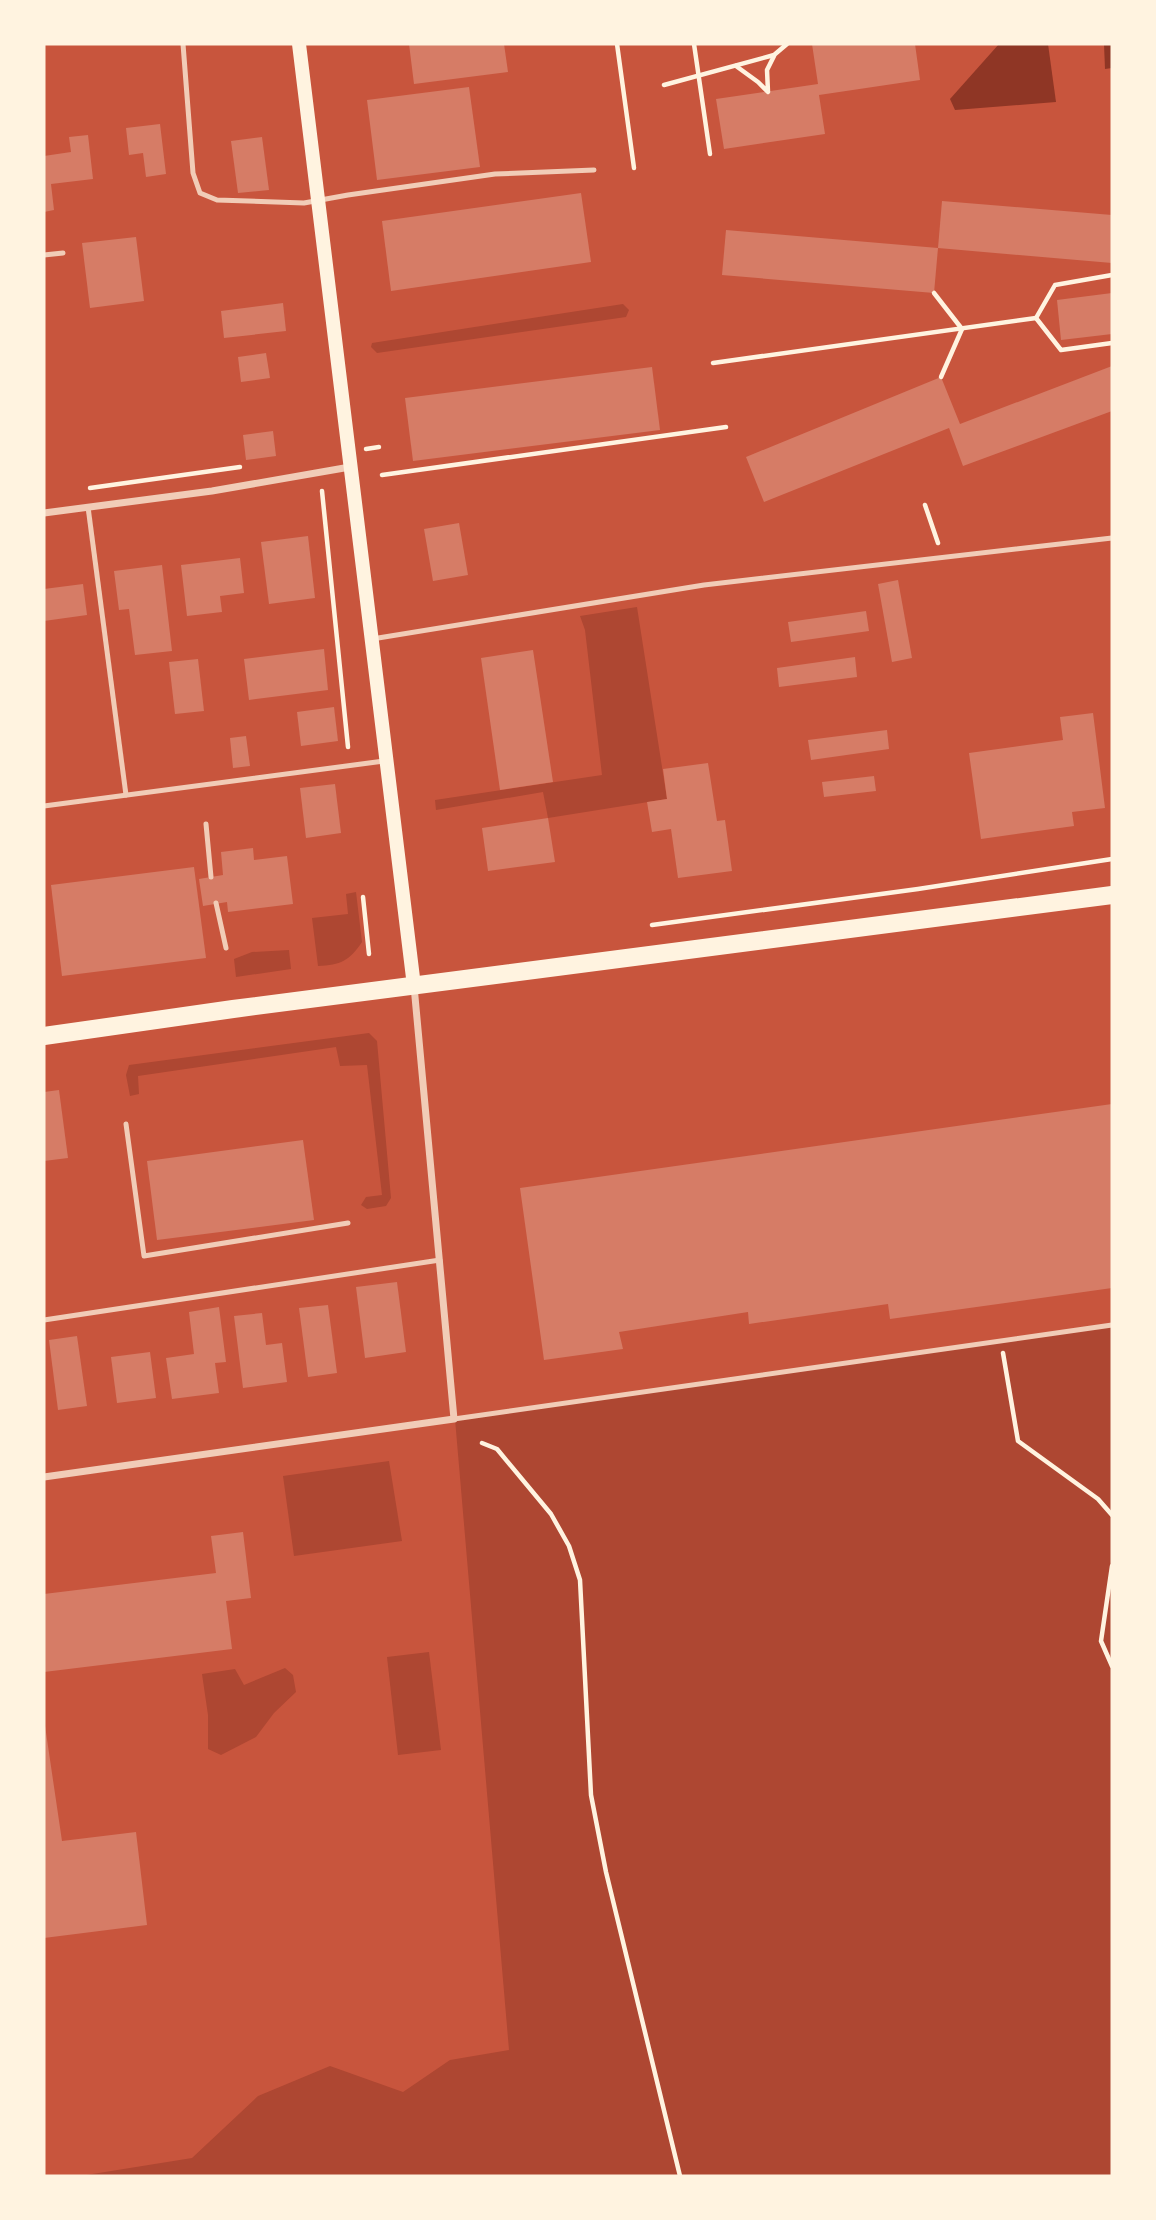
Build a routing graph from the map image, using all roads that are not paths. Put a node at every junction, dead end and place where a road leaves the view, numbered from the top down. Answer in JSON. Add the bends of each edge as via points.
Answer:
{"nodes":[{"id":1,"x":183,"y":44,"type":"edge"},
{"id":2,"x":299,"y":44,"type":"edge"},
{"id":3,"x":594,"y":170,"type":"dead end"},
{"id":4,"x":319,"y":201,"type":"junction"},
{"id":5,"x":63,"y":253,"type":"dead end"},
{"id":6,"x":44,"y":255,"type":"edge"},
{"id":7,"x":351,"y":467,"type":"junction"},
{"id":8,"x":88,"y":508,"type":"junction"},
{"id":9,"x":44,"y":513,"type":"edge"},
{"id":10,"x":1112,"y":538,"type":"edge"},
{"id":11,"x":372,"y":639,"type":"junction"},
{"id":12,"x":387,"y":760,"type":"junction"},
{"id":13,"x":126,"y":795,"type":"junction"},
{"id":14,"x":44,"y":806,"type":"edge"},
{"id":15,"x":206,"y":824,"type":"dead end"},
{"id":16,"x":211,"y":877,"type":"dead end"},
{"id":17,"x":1112,"y":895,"type":"edge"},
{"id":18,"x":216,"y":903,"type":"dead end"},
{"id":19,"x":226,"y":948,"type":"dead end"},
{"id":20,"x":414,"y":986,"type":"junction"},
{"id":21,"x":44,"y":1036,"type":"edge"},
{"id":22,"x":126,"y":1124,"type":"dead end"},
{"id":23,"x":348,"y":1223,"type":"dead end"},
{"id":24,"x":440,"y":1260,"type":"junction"},
{"id":25,"x":44,"y":1320,"type":"edge"},
{"id":26,"x":1112,"y":1325,"type":"edge"},
{"id":27,"x":454,"y":1419,"type":"junction"},
{"id":28,"x":44,"y":1477,"type":"edge"}],
"edges":[{"from":1,"to":4,"type":"lane","via":[[193,173],[200,193],[217,200]]},
{"from":2,"to":4,"type":"main road"},
{"from":3,"to":4,"type":"lane","via":[[495,174]]},
{"from":4,"to":7,"type":"main road"},
{"from":5,"to":6,"type":"lane"},
{"from":7,"to":8,"type":"street"},
{"from":7,"to":11,"type":"main road"},
{"from":8,"to":9,"type":"street"},
{"from":8,"to":13,"type":"lane"},
{"from":10,"to":11,"type":"lane","via":[[704,585]]},
{"from":11,"to":12,"type":"main road"},
{"from":12,"to":13,"type":"lane"},
{"from":12,"to":20,"type":"main road"},
{"from":13,"to":14,"type":"lane"},
{"from":15,"to":16,"type":"lane"},
{"from":17,"to":20,"type":"main road"},
{"from":18,"to":19,"type":"lane"},
{"from":20,"to":21,"type":"main road"},
{"from":20,"to":24,"type":"street"},
{"from":22,"to":23,"type":"lane","via":[[144,1256]]},
{"from":24,"to":25,"type":"lane"},
{"from":24,"to":27,"type":"street"},
{"from":26,"to":27,"type":"lane"},
{"from":27,"to":28,"type":"street"}]}
